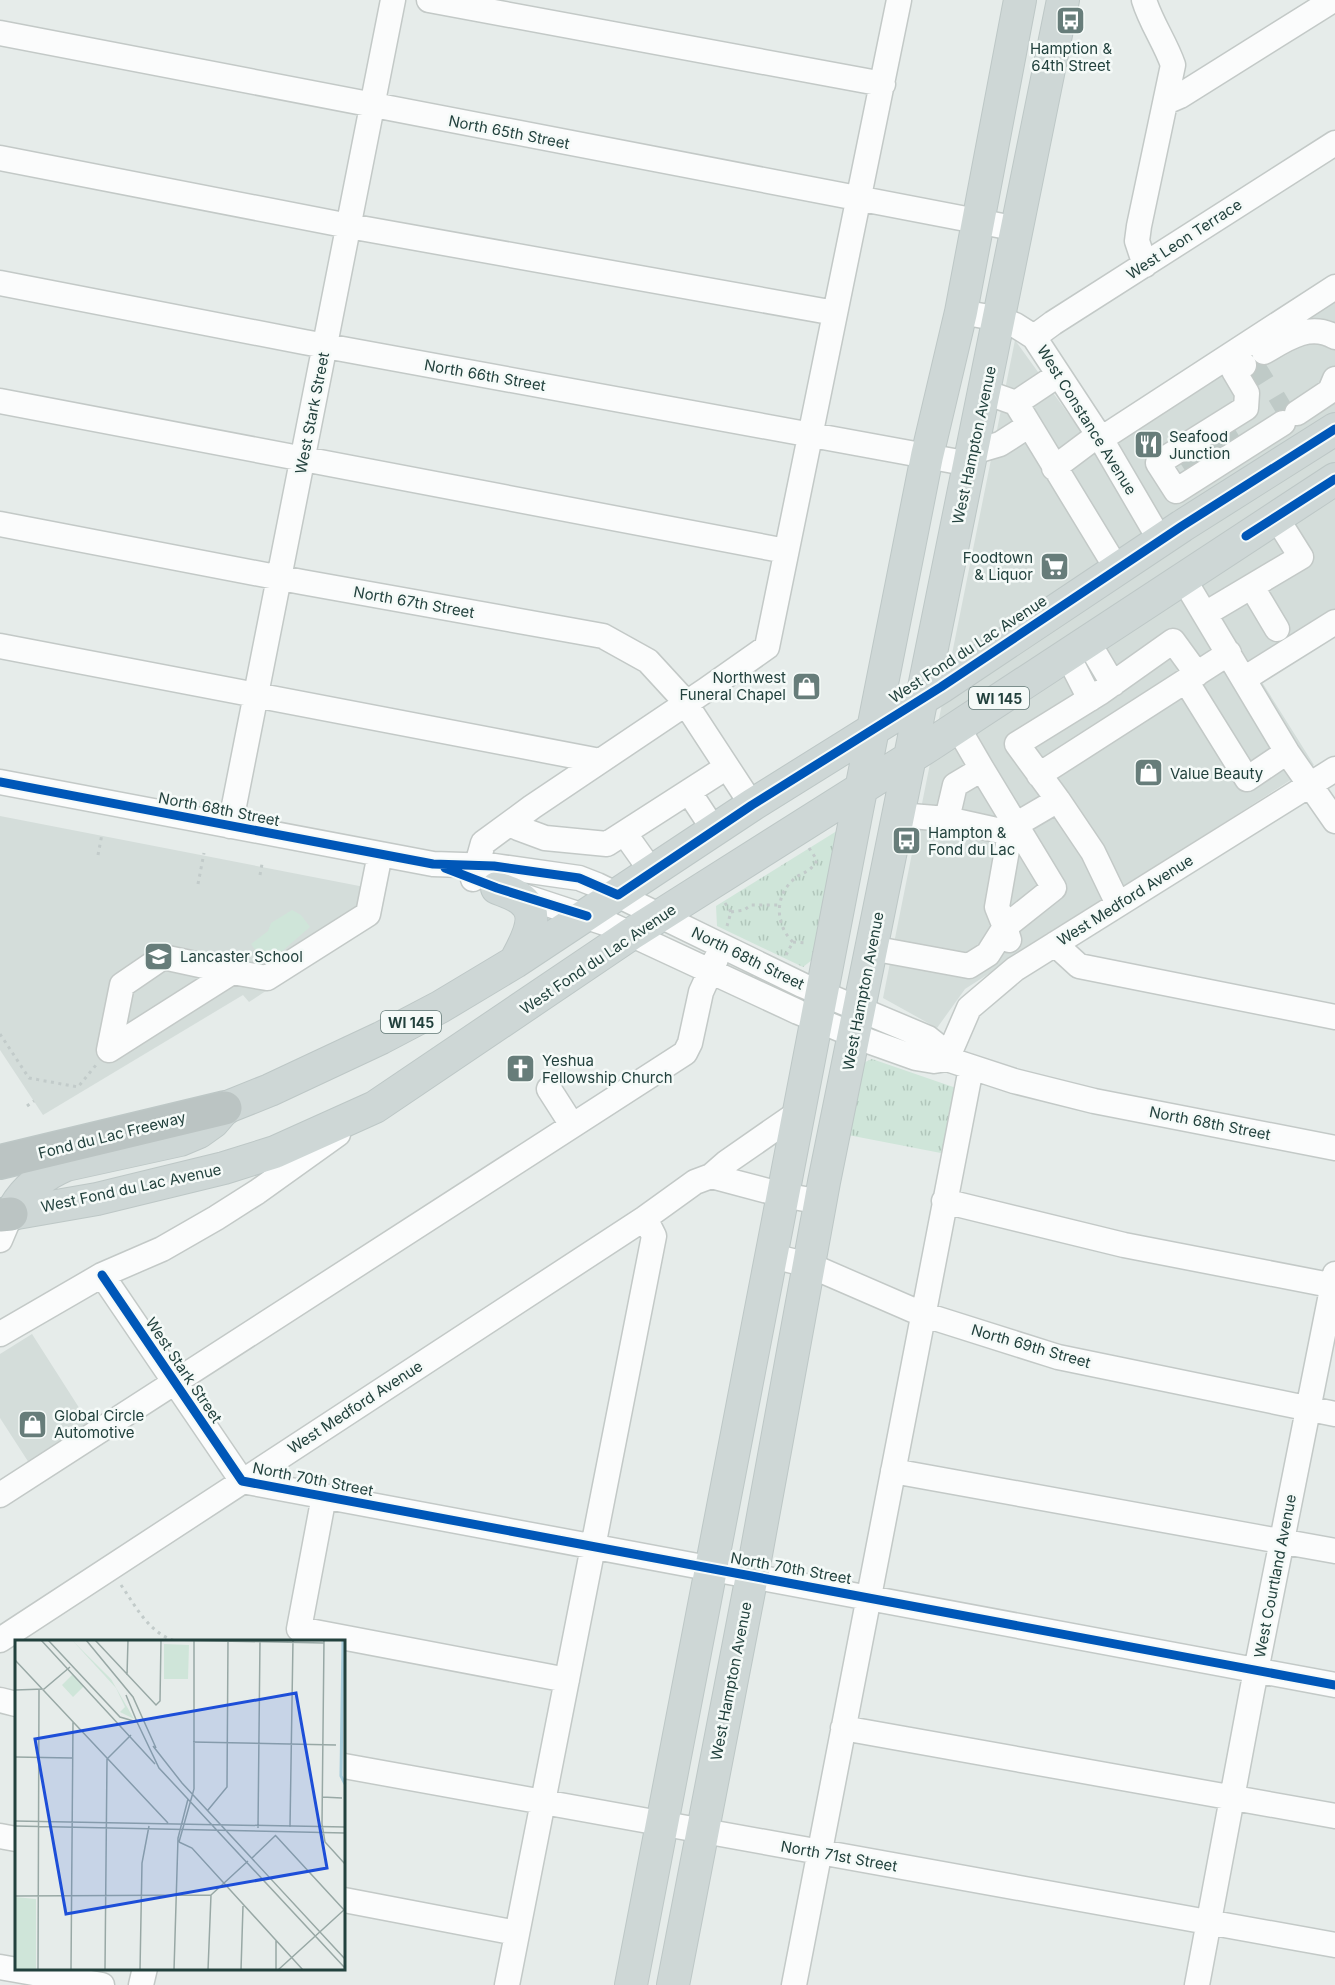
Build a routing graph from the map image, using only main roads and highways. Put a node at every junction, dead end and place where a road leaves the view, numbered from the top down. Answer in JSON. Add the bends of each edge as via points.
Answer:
{"nodes":[{"id":1,"x":1020,"y":0,"type":"edge"},
{"id":2,"x":1063,"y":0,"type":"edge"},
{"id":3,"x":1335,"y":429,"type":"edge"},
{"id":4,"x":1281,"y":463,"type":"junction"},
{"id":5,"x":1335,"y":479,"type":"edge"},
{"id":6,"x":1233,"y":494,"type":"junction"},
{"id":7,"x":1246,"y":536,"type":"junction"},
{"id":8,"x":1160,"y":540,"type":"junction"},
{"id":9,"x":1183,"y":578,"type":"junction"},
{"id":10,"x":938,"y":621,"type":"junction"},
{"id":11,"x":1088,"y":640,"type":"junction"},
{"id":12,"x":1009,"y":641,"type":"junction"},
{"id":13,"x":922,"y":698,"type":"junction"},
{"id":14,"x":873,"y":730,"type":"junction"},
{"id":15,"x":910,"y":756,"type":"junction"},
{"id":16,"x":862,"y":787,"type":"junction"},
{"id":17,"x":482,"y":877,"type":"road end"},
{"id":18,"x":515,"y":962,"type":"junction"},
{"id":19,"x":225,"y":1108,"type":"junction"},
{"id":20,"x":0,"y":1162,"type":"edge"},
{"id":21,"x":4,"y":1223,"type":"edge"},
{"id":22,"x":631,"y":1985,"type":"edge"},
{"id":23,"x":673,"y":1985,"type":"edge"}],
"edges":[{"from":1,"to":14,"type":"main road","via":[[961,312],[927,456]]},
{"from":2,"to":10,"type":"main road","name":"West Hampton Avenue"},
{"from":3,"to":4,"type":"main road","name":"West Fond du Lac Avenue","number":"WI 145"},
{"from":4,"to":6,"type":"main road","name":"West Fond du Lac Avenue","number":"WI 145"},
{"from":4,"to":7,"type":"main road","via":[[1289,466],[1288,478]]},
{"from":5,"to":7,"type":"main road","name":"West Fond du Lac Avenue","number":"WI 145"},
{"from":6,"to":8,"type":"main road","name":"West Fond du Lac Avenue","number":"WI 145"},
{"from":6,"to":9,"type":"main road","via":[[1209,535],[1182,564]]},
{"from":7,"to":9,"type":"main road","name":"West Fond du Lac Avenue","number":"WI 145"},
{"from":8,"to":11,"type":"main road","via":[[1162,546],[1155,568],[1124,596]]},
{"from":8,"to":12,"type":"main road","name":"West Fond du Lac Avenue","number":"WI 145"},
{"from":9,"to":11,"type":"main road","name":"West Fond du Lac Avenue","number":"WI 145"},
{"from":10,"to":12,"type":"main road","via":[[946,639],[960,652]]},
{"from":10,"to":13,"type":"main road","name":"West Hampton Avenue"},
{"from":11,"to":15,"type":"main road","name":"West Fond du Lac Avenue","number":"WI 145"},
{"from":12,"to":13,"type":"main road","name":"West Fond du Lac Avenue","number":"WI 145"},
{"from":13,"to":14,"type":"main road","name":"West Fond du Lac Avenue","number":"WI 145"},
{"from":13,"to":15,"type":"main road","name":"West Hampton Avenue"},
{"from":14,"to":16,"type":"main road"},
{"from":14,"to":18,"type":"main road","name":"West Fond du Lac Avenue","number":"WI 145"},
{"from":15,"to":16,"type":"main road","name":"West Fond du Lac Avenue","number":"WI 145"},
{"from":15,"to":23,"type":"main road","name":"West Hampton Avenue"},
{"from":16,"to":21,"type":"main road","name":"West Fond du Lac Avenue","number":"WI 145","via":[[631,934],[375,1107],[274,1152],[224,1168]]},
{"from":16,"to":22,"type":"main road"},
{"from":17,"to":18,"type":"main road","via":[[518,896],[530,908],[530,929]]},
{"from":18,"to":19,"type":"main road","name":"West Fond du Lac Avenue","number":"WI 145","via":[[381,1038]]},
{"from":19,"to":20,"type":"highway","name":"Fond du Lac Freeway","number":"WI 145"},
{"from":19,"to":21,"type":"main road","via":[[199,1132],[180,1140],[56,1169],[26,1190]]}]}
